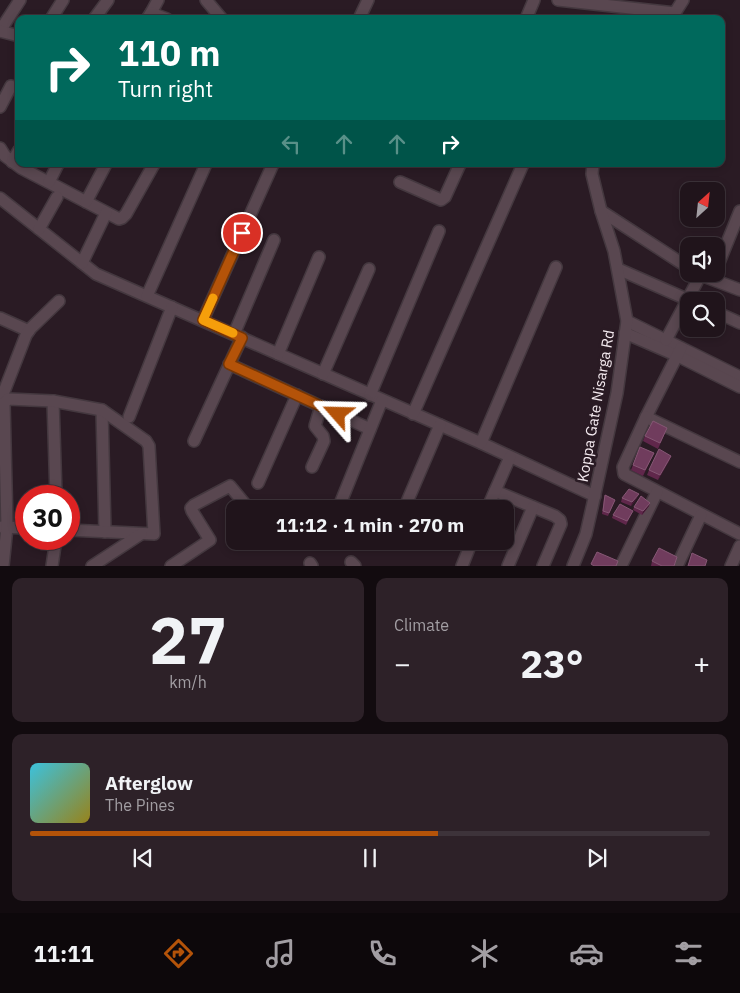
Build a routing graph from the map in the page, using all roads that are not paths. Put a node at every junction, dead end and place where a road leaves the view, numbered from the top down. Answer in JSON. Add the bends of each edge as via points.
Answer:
{"nodes":[{"id":1,"x":20,"y":0,"type":"edge"},
{"id":2,"x":63,"y":0,"type":"edge"},
{"id":3,"x":108,"y":0,"type":"edge"},
{"id":4,"x":158,"y":0,"type":"edge"},
{"id":5,"x":206,"y":0,"type":"edge"},
{"id":6,"x":368,"y":0,"type":"edge"},
{"id":7,"x":534,"y":0,"type":"edge"},
{"id":8,"x":558,"y":0,"type":"edge"},
{"id":9,"x":682,"y":0,"type":"edge"},
{"id":10,"x":639,"y":4,"type":"edge"},
{"id":11,"x":54,"y":15,"type":"edge"},
{"id":12,"x":97,"y":15,"type":"edge"},
{"id":13,"x":150,"y":15,"type":"edge"},
{"id":14,"x":219,"y":15,"type":"edge"},
{"id":15,"x":361,"y":15,"type":"edge"},
{"id":16,"x":528,"y":15,"type":"edge"},
{"id":17,"x":670,"y":15,"type":"edge"},
{"id":18,"x":674,"y":15,"type":"edge"},
{"id":19,"x":0,"y":31,"type":"edge"},
{"id":20,"x":15,"y":35,"type":"edge"},
{"id":21,"x":11,"y":86,"type":"dead end"},
{"id":22,"x":0,"y":107,"type":"edge"},
{"id":23,"x":0,"y":148,"type":"edge"},
{"id":24,"x":15,"y":157,"type":"edge"},
{"id":25,"x":12,"y":162,"type":"junction"},
{"id":26,"x":15,"y":164,"type":"edge"},
{"id":27,"x":21,"y":167,"type":"edge"},
{"id":28,"x":56,"y":167,"type":"edge"},
{"id":29,"x":104,"y":167,"type":"edge"},
{"id":30,"x":152,"y":167,"type":"edge"},
{"id":31,"x":205,"y":167,"type":"edge"},
{"id":32,"x":272,"y":167,"type":"edge"},
{"id":33,"x":455,"y":167,"type":"edge"},
{"id":34,"x":522,"y":167,"type":"edge"},
{"id":35,"x":593,"y":167,"type":"edge"},
{"id":36,"x":49,"y":182,"type":"junction"},
{"id":37,"x":400,"y":182,"type":"dead end"},
{"id":38,"x":57,"y":197,"type":"dead end"},
{"id":39,"x":0,"y":198,"type":"edge"},
{"id":40,"x":86,"y":202,"type":"junction"},
{"id":41,"x":601,"y":212,"type":"junction"},
{"id":42,"x":106,"y":213,"type":"junction"},
{"id":43,"x":740,"y":213,"type":"edge"},
{"id":44,"x":39,"y":229,"type":"junction"},
{"id":45,"x":439,"y":231,"type":"dead end"},
{"id":46,"x":274,"y":240,"type":"dead end"},
{"id":47,"x":725,"y":248,"type":"edge"},
{"id":48,"x":319,"y":256,"type":"dead end"},
{"id":49,"x":680,"y":262,"type":"edge"},
{"id":50,"x":82,"y":263,"type":"junction"},
{"id":51,"x":556,"y":267,"type":"dead end"},
{"id":52,"x":369,"y":269,"type":"dead end"},
{"id":53,"x":618,"y":269,"type":"junction"},
{"id":54,"x":725,"y":281,"type":"edge"},
{"id":55,"x":740,"y":290,"type":"edge"},
{"id":56,"x":147,"y":296,"type":"junction"},
{"id":57,"x":680,"y":296,"type":"edge"},
{"id":58,"x":59,"y":301,"type":"dead end"},
{"id":59,"x":172,"y":307,"type":"junction"},
{"id":60,"x":680,"y":316,"type":"edge"},
{"id":61,"x":725,"y":316,"type":"edge"},
{"id":62,"x":0,"y":318,"type":"edge"},
{"id":63,"x":203,"y":320,"type":"junction"},
{"id":64,"x":627,"y":321,"type":"junction"},
{"id":65,"x":740,"y":323,"type":"edge"},
{"id":66,"x":28,"y":331,"type":"junction"},
{"id":67,"x":625,"y":333,"type":"junction"},
{"id":68,"x":238,"y":336,"type":"junction"},
{"id":69,"x":666,"y":340,"type":"junction"},
{"id":70,"x":680,"y":352,"type":"junction"},
{"id":71,"x":278,"y":354,"type":"junction"},
{"id":72,"x":229,"y":364,"type":"junction"},
{"id":73,"x":323,"y":374,"type":"junction"},
{"id":74,"x":740,"y":377,"type":"edge"},
{"id":75,"x":740,"y":387,"type":"edge"},
{"id":76,"x":297,"y":395,"type":"junction"},
{"id":77,"x":370,"y":395,"type":"junction"},
{"id":78,"x":53,"y":400,"type":"junction"},
{"id":79,"x":382,"y":400,"type":"junction"},
{"id":80,"x":0,"y":402,"type":"edge"},
{"id":81,"x":321,"y":406,"type":"junction"},
{"id":82,"x":102,"y":410,"type":"junction"},
{"id":83,"x":413,"y":414,"type":"junction"},
{"id":84,"x":129,"y":417,"type":"dead end"},
{"id":85,"x":646,"y":417,"type":"junction"},
{"id":86,"x":440,"y":426,"type":"junction"},
{"id":87,"x":370,"y":429,"type":"junction"},
{"id":88,"x":194,"y":442,"type":"dead end"},
{"id":89,"x":482,"y":443,"type":"junction"},
{"id":90,"x":510,"y":457,"type":"junction"},
{"id":91,"x":740,"y":462,"type":"edge"},
{"id":92,"x":312,"y":467,"type":"dead end"},
{"id":93,"x":258,"y":483,"type":"dead end"},
{"id":94,"x":56,"y":485,"type":"edge"},
{"id":95,"x":495,"y":491,"type":"junction"},
{"id":96,"x":657,"y":492,"type":"junction"},
{"id":97,"x":595,"y":496,"type":"junction"},
{"id":98,"x":242,"y":500,"type":"edge"},
{"id":99,"x":342,"y":500,"type":"edge"},
{"id":100,"x":408,"y":500,"type":"edge"},
{"id":101,"x":491,"y":500,"type":"edge"},
{"id":102,"x":533,"y":507,"type":"junction"},
{"id":103,"x":701,"y":515,"type":"junction"},
{"id":104,"x":4,"y":527,"type":"edge"},
{"id":105,"x":80,"y":531,"type":"edge"},
{"id":106,"x":105,"y":532,"type":"junction"},
{"id":107,"x":141,"y":534,"type":"junction"},
{"id":108,"x":740,"y":534,"type":"edge"},
{"id":109,"x":740,"y":546,"type":"edge"},
{"id":110,"x":54,"y":550,"type":"edge"},
{"id":111,"x":468,"y":550,"type":"edge"},
{"id":112,"x":3,"y":566,"type":"edge"},
{"id":113,"x":52,"y":566,"type":"edge"},
{"id":114,"x":92,"y":566,"type":"edge"},
{"id":115,"x":171,"y":566,"type":"edge"},
{"id":116,"x":462,"y":566,"type":"edge"},
{"id":117,"x":508,"y":566,"type":"edge"},
{"id":118,"x":543,"y":566,"type":"edge"},
{"id":119,"x":573,"y":566,"type":"edge"},
{"id":120,"x":621,"y":566,"type":"edge"},
{"id":121,"x":677,"y":566,"type":"edge"},
{"id":122,"x":731,"y":566,"type":"edge"}],
"edges":[{"from":1,"to":19,"type":"street"},
{"from":2,"to":11,"type":"street"},
{"from":3,"to":12,"type":"street"},
{"from":4,"to":13,"type":"street"},
{"from":5,"to":14,"type":"street"},
{"from":6,"to":15,"type":"street"},
{"from":7,"to":16,"type":"street"},
{"from":8,"to":10,"type":"street"},
{"from":9,"to":18,"type":"street"},
{"from":10,"to":17,"type":"street"},
{"from":19,"to":20,"type":"street"},
{"from":21,"to":22,"type":"street"},
{"from":23,"to":25,"type":"street"},
{"from":24,"to":25,"type":"street"},
{"from":25,"to":26,"type":"street"},
{"from":27,"to":36,"type":"street"},
{"from":28,"to":36,"type":"street"},
{"from":29,"to":40,"type":"street"},
{"from":30,"to":42,"type":"street","via":[[122,218]]},
{"from":31,"to":56,"type":"street"},
{"from":32,"to":63,"type":"street"},
{"from":33,"to":37,"type":"street","via":[[441,200]]},
{"from":34,"to":83,"type":"street"},
{"from":35,"to":41,"type":"street","name":"Koppa Gate Nisarga Rd"},
{"from":36,"to":40,"type":"street"},
{"from":38,"to":44,"type":"street"},
{"from":39,"to":44,"type":"street"},
{"from":40,"to":42,"type":"street"},
{"from":41,"to":49,"type":"street"},
{"from":41,"to":53,"type":"street","name":"Koppa Gate Nisarga Rd"},
{"from":42,"to":50,"type":"street"},
{"from":43,"to":47,"type":"street"},
{"from":44,"to":50,"type":"street"},
{"from":45,"to":77,"type":"street"},
{"from":46,"to":68,"type":"street"},
{"from":48,"to":71,"type":"street"},
{"from":50,"to":56,"type":"street","via":[[96,274]]},
{"from":51,"to":89,"type":"street"},
{"from":52,"to":73,"type":"street"},
{"from":53,"to":57,"type":"street"},
{"from":53,"to":64,"type":"street","name":"Koppa Gate Nisarga Rd"},
{"from":54,"to":55,"type":"street"},
{"from":56,"to":59,"type":"street"},
{"from":58,"to":66,"type":"street"},
{"from":59,"to":63,"type":"street"},
{"from":59,"to":84,"type":"street"},
{"from":60,"to":69,"type":"street"},
{"from":61,"to":65,"type":"street"},
{"from":62,"to":66,"type":"street"},
{"from":63,"to":68,"type":"street"},
{"from":64,"to":67,"type":"street","name":"Koppa Gate Nisarga Rd"},
{"from":64,"to":69,"type":"street"},
{"from":66,"to":80,"type":"street"},
{"from":67,"to":70,"type":"street"},
{"from":67,"to":97,"type":"street","name":"Koppa Gate Nisarga Rd","via":[[617,393]]},
{"from":68,"to":71,"type":"street"},
{"from":68,"to":72,"type":"street"},
{"from":69,"to":70,"type":"street"},
{"from":70,"to":74,"type":"street"},
{"from":70,"to":75,"type":"street"},
{"from":70,"to":85,"type":"street"},
{"from":71,"to":73,"type":"street"},
{"from":72,"to":76,"type":"street"},
{"from":72,"to":88,"type":"street"},
{"from":73,"to":77,"type":"street"},
{"from":76,"to":81,"type":"street"},
{"from":76,"to":93,"type":"street"},
{"from":77,"to":79,"type":"street"},
{"from":78,"to":82,"type":"street"},
{"from":78,"to":94,"type":"street"},
{"from":78,"to":104,"type":"street","via":[[8,399],[4,403]]},
{"from":79,"to":83,"type":"street"},
{"from":79,"to":87,"type":"street"},
{"from":81,"to":87,"type":"street"},
{"from":81,"to":92,"type":"street","via":[[315,426],[324,440]]},
{"from":82,"to":106,"type":"street"},
{"from":82,"to":107,"type":"street","via":[[149,446],[154,534]]},
{"from":83,"to":86,"type":"street"},
{"from":85,"to":91,"type":"street"},
{"from":85,"to":96,"type":"street","via":[[622,471]]},
{"from":86,"to":89,"type":"street"},
{"from":86,"to":100,"type":"street"},
{"from":87,"to":99,"type":"street"},
{"from":89,"to":90,"type":"street"},
{"from":90,"to":95,"type":"street"},
{"from":90,"to":97,"type":"street"},
{"from":95,"to":101,"type":"street"},
{"from":95,"to":102,"type":"street"},
{"from":96,"to":103,"type":"street"},
{"from":96,"to":120,"type":"street"},
{"from":97,"to":119,"type":"street","name":"Koppa Gate Nisarga Rd","via":[[586,534]]},
{"from":98,"to":115,"type":"street","via":[[230,486],[194,505],[192,511],[210,540]]},
{"from":102,"to":117,"type":"street"},
{"from":102,"to":118,"type":"street","via":[[560,520],[561,524]]},
{"from":103,"to":108,"type":"street"},
{"from":103,"to":121,"type":"street"},
{"from":104,"to":112,"type":"street"},
{"from":105,"to":106,"type":"street"},
{"from":106,"to":107,"type":"street"},
{"from":107,"to":114,"type":"street"},
{"from":109,"to":122,"type":"street"},
{"from":110,"to":113,"type":"street"},
{"from":111,"to":116,"type":"street"}]}
